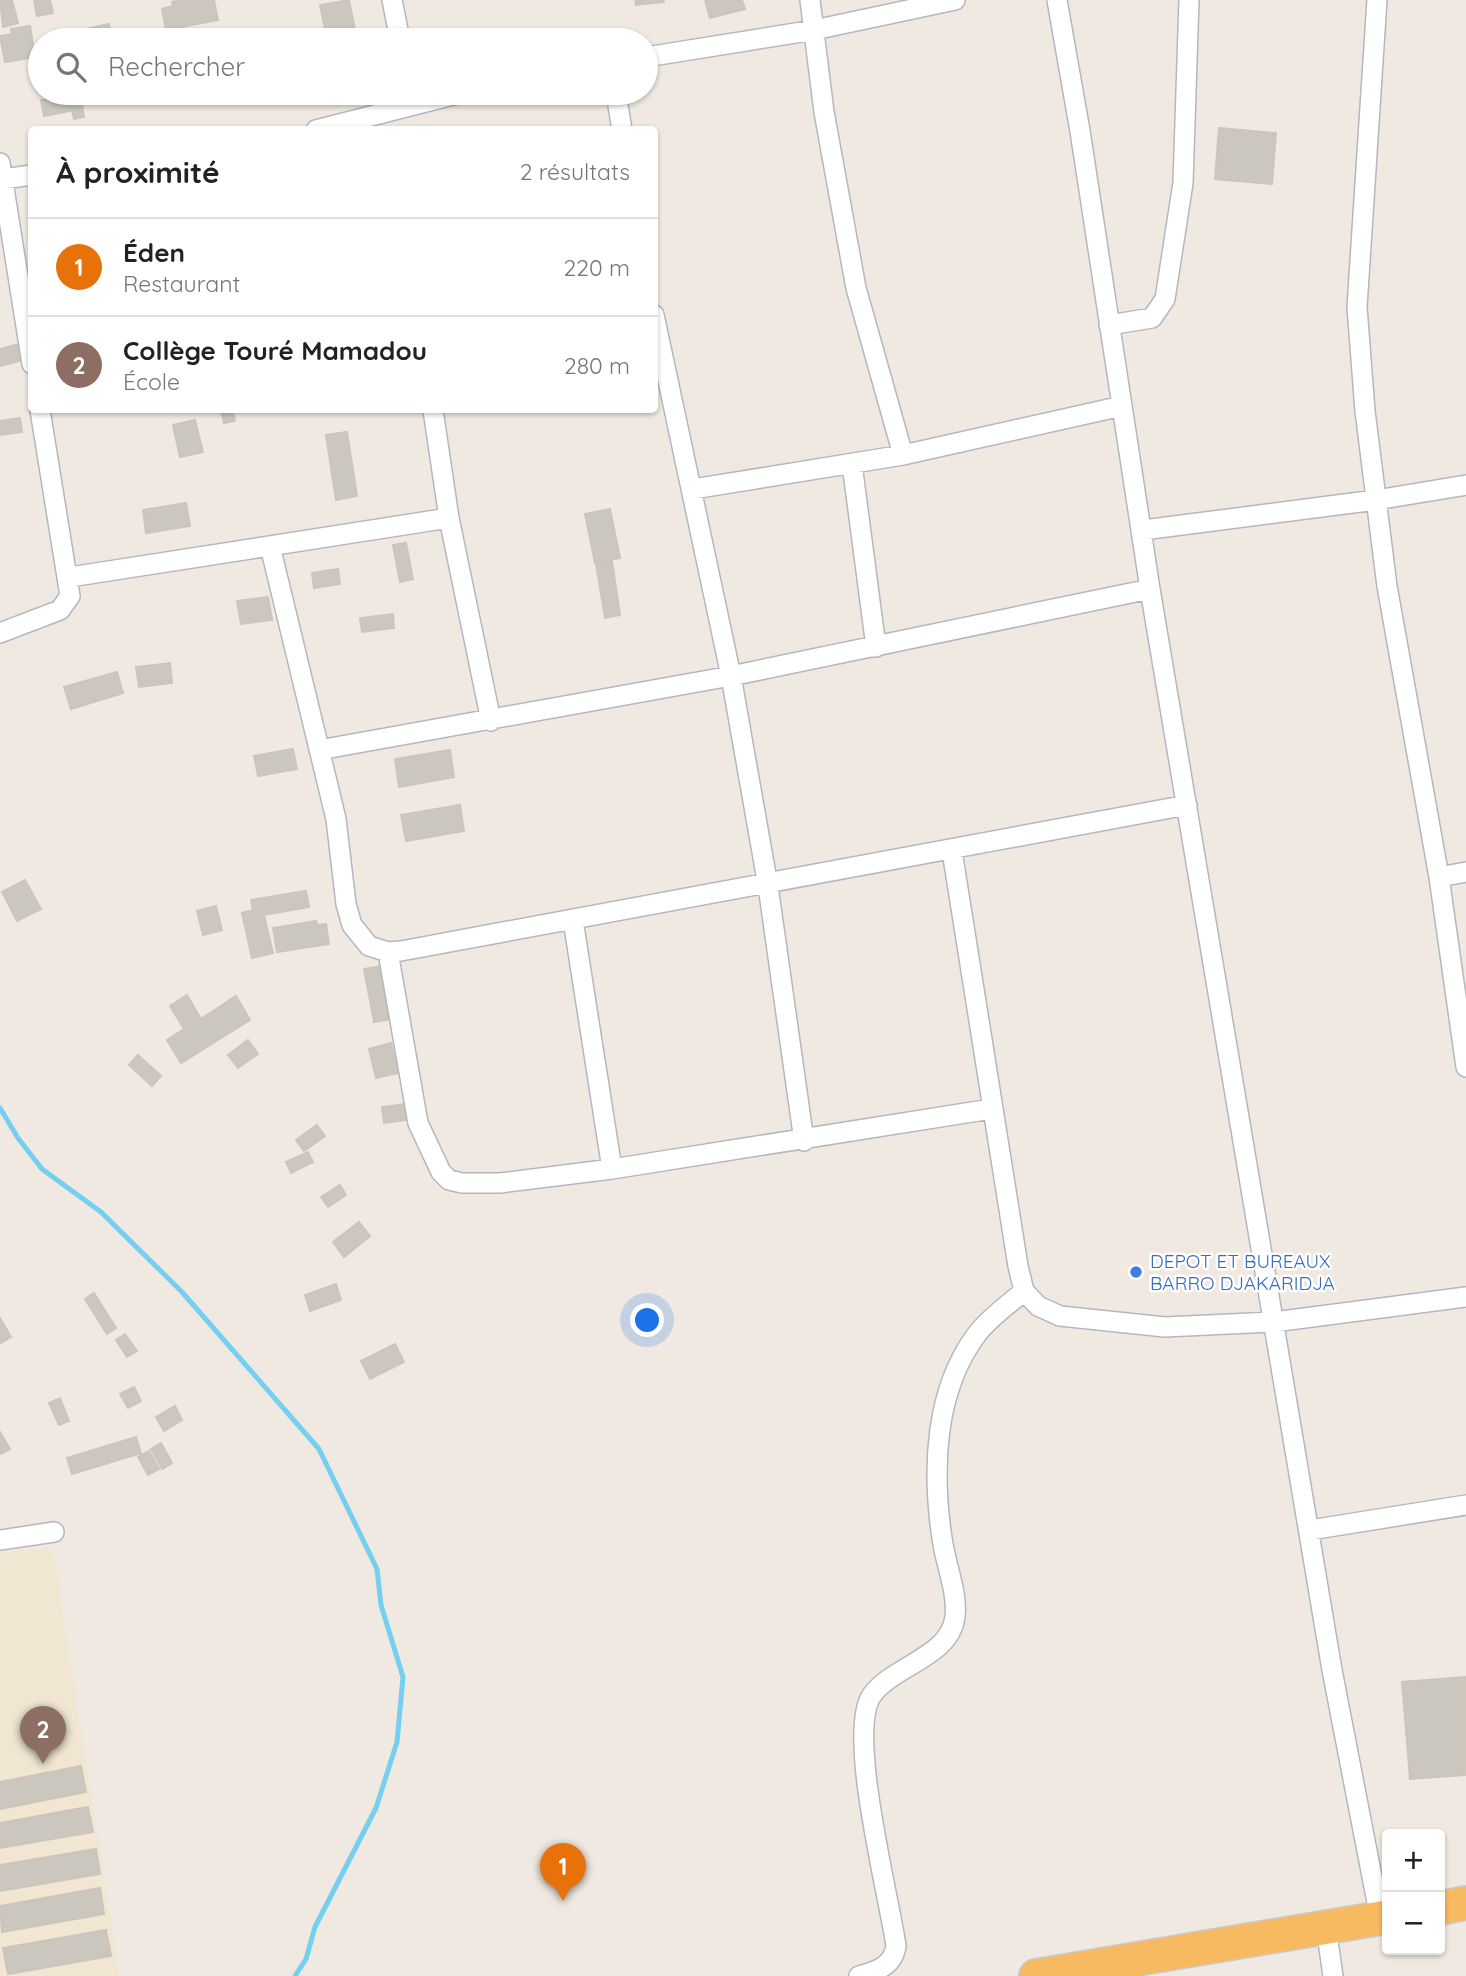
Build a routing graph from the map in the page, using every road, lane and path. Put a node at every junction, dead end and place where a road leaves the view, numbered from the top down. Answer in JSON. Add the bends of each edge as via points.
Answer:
{"nodes":[{"id":1,"x":393,"y":0,"type":"edge"},
{"id":2,"x":810,"y":0,"type":"edge"},
{"id":3,"x":955,"y":0,"type":"edge"},
{"id":4,"x":1056,"y":0,"type":"edge"},
{"id":5,"x":1189,"y":0,"type":"edge"},
{"id":6,"x":1377,"y":0,"type":"edge"},
{"id":7,"x":398,"y":28,"type":"edge"},
{"id":8,"x":814,"y":30,"type":"junction"},
{"id":9,"x":658,"y":55,"type":"edge"},
{"id":10,"x":392,"y":105,"type":"edge"},
{"id":11,"x":618,"y":105,"type":"edge"},
{"id":12,"x":328,"y":126,"type":"edge"},
{"id":13,"x":621,"y":126,"type":"edge"},
{"id":14,"x":1,"y":171,"type":"edge"},
{"id":15,"x":28,"y":174,"type":"edge"},
{"id":16,"x":1109,"y":325,"type":"junction"},
{"id":17,"x":658,"y":333,"type":"edge"},
{"id":18,"x":28,"y":339,"type":"edge"},
{"id":19,"x":1122,"y":406,"type":"junction"},
{"id":20,"x":41,"y":413,"type":"edge"},
{"id":21,"x":433,"y":413,"type":"edge"},
{"id":22,"x":903,"y":455,"type":"junction"},
{"id":23,"x":852,"y":464,"type":"junction"},
{"id":24,"x":1466,"y":485,"type":"edge"},
{"id":25,"x":693,"y":489,"type":"junction"},
{"id":26,"x":1376,"y":500,"type":"junction"},
{"id":27,"x":449,"y":518,"type":"junction"},
{"id":28,"x":1143,"y":530,"type":"junction"},
{"id":29,"x":270,"y":546,"type":"junction"},
{"id":30,"x":69,"y":577,"type":"junction"},
{"id":31,"x":1150,"y":589,"type":"junction"},
{"id":32,"x":0,"y":633,"type":"edge"},
{"id":33,"x":876,"y":648,"type":"junction"},
{"id":34,"x":731,"y":676,"type":"junction"},
{"id":35,"x":491,"y":721,"type":"junction"},
{"id":36,"x":320,"y":750,"type":"junction"},
{"id":37,"x":1187,"y":805,"type":"junction"},
{"id":38,"x":952,"y":851,"type":"junction"},
{"id":39,"x":1466,"y":872,"type":"edge"},
{"id":40,"x":1439,"y":877,"type":"junction"},
{"id":41,"x":768,"y":886,"type":"junction"},
{"id":42,"x":573,"y":920,"type":"junction"},
{"id":43,"x":388,"y":952,"type":"junction"},
{"id":44,"x":1466,"y":1067,"type":"edge"},
{"id":45,"x":991,"y":1109,"type":"junction"},
{"id":46,"x":804,"y":1141,"type":"junction"},
{"id":47,"x":612,"y":1169,"type":"junction"},
{"id":48,"x":1024,"y":1291,"type":"junction"},
{"id":49,"x":1466,"y":1297,"type":"edge"},
{"id":50,"x":1274,"y":1322,"type":"junction"},
{"id":51,"x":1466,"y":1505,"type":"edge"},
{"id":52,"x":1310,"y":1530,"type":"junction"},
{"id":53,"x":54,"y":1532,"type":"dead end"},
{"id":54,"x":0,"y":1540,"type":"edge"},
{"id":55,"x":1466,"y":1903,"type":"edge"},
{"id":56,"x":1445,"y":1907,"type":"edge"},
{"id":57,"x":1382,"y":1912,"type":"edge"},
{"id":58,"x":1382,"y":1917,"type":"edge"},
{"id":59,"x":1326,"y":1927,"type":"junction"},
{"id":60,"x":859,"y":1976,"type":"edge"},
{"id":61,"x":1036,"y":1976,"type":"edge"},
{"id":62,"x":1333,"y":1976,"type":"edge"}],
"edges":[{"from":1,"to":7,"type":"street"},
{"from":2,"to":8,"type":"street"},
{"from":3,"to":8,"type":"street"},
{"from":4,"to":16,"type":"street"},
{"from":5,"to":16,"type":"street","via":[[1183,183],[1165,299],[1152,318]]},
{"from":6,"to":26,"type":"street","via":[[1357,307]]},
{"from":8,"to":9,"type":"street"},
{"from":8,"to":22,"type":"street","via":[[856,288]]},
{"from":10,"to":12,"type":"street"},
{"from":11,"to":13,"type":"street"},
{"from":14,"to":15,"type":"street"},
{"from":14,"to":18,"type":"street"},
{"from":16,"to":19,"type":"street"},
{"from":17,"to":25,"type":"street"},
{"from":19,"to":22,"type":"street"},
{"from":19,"to":28,"type":"street"},
{"from":20,"to":30,"type":"street"},
{"from":21,"to":27,"type":"street"},
{"from":22,"to":23,"type":"street"},
{"from":23,"to":25,"type":"street"},
{"from":23,"to":33,"type":"street"},
{"from":24,"to":26,"type":"street"},
{"from":25,"to":34,"type":"street"},
{"from":26,"to":28,"type":"street"},
{"from":26,"to":40,"type":"street"},
{"from":27,"to":29,"type":"street"},
{"from":27,"to":35,"type":"street"},
{"from":28,"to":31,"type":"street"},
{"from":29,"to":30,"type":"street"},
{"from":29,"to":36,"type":"street"},
{"from":30,"to":32,"type":"street","via":[[70,596],[65,607]]},
{"from":31,"to":33,"type":"street"},
{"from":31,"to":37,"type":"street"},
{"from":33,"to":34,"type":"street"},
{"from":34,"to":35,"type":"street"},
{"from":34,"to":41,"type":"street"},
{"from":35,"to":36,"type":"street"},
{"from":36,"to":43,"type":"street","via":[[352,925],[369,946]]},
{"from":37,"to":38,"type":"street"},
{"from":37,"to":50,"type":"street"},
{"from":38,"to":41,"type":"street"},
{"from":38,"to":45,"type":"street"},
{"from":39,"to":40,"type":"street"},
{"from":40,"to":44,"type":"street"},
{"from":41,"to":42,"type":"street"},
{"from":41,"to":46,"type":"street"},
{"from":42,"to":43,"type":"street"},
{"from":42,"to":47,"type":"street"},
{"from":43,"to":47,"type":"street","via":[[418,1123],[449,1180],[476,1185]]},
{"from":45,"to":46,"type":"street"},
{"from":45,"to":48,"type":"street"},
{"from":46,"to":47,"type":"street"},
{"from":48,"to":50,"type":"street","via":[[1038,1306],[1060,1316],[1165,1327]]},
{"from":48,"to":60,"type":"street","via":[[978,1332],[945,1404],[936,1488],[956,1604],[951,1630],[939,1645],[886,1681],[866,1707],[864,1761],[896,1945],[886,1966]]},
{"from":49,"to":50,"type":"street"},
{"from":50,"to":52,"type":"street"},
{"from":51,"to":52,"type":"street"},
{"from":52,"to":57,"type":"street","via":[[1332,1670]]},
{"from":53,"to":54,"type":"street"},
{"from":55,"to":56,"type":"highway"},
{"from":58,"to":59,"type":"highway"},
{"from":59,"to":61,"type":"highway"},
{"from":59,"to":62,"type":"street"}]}
